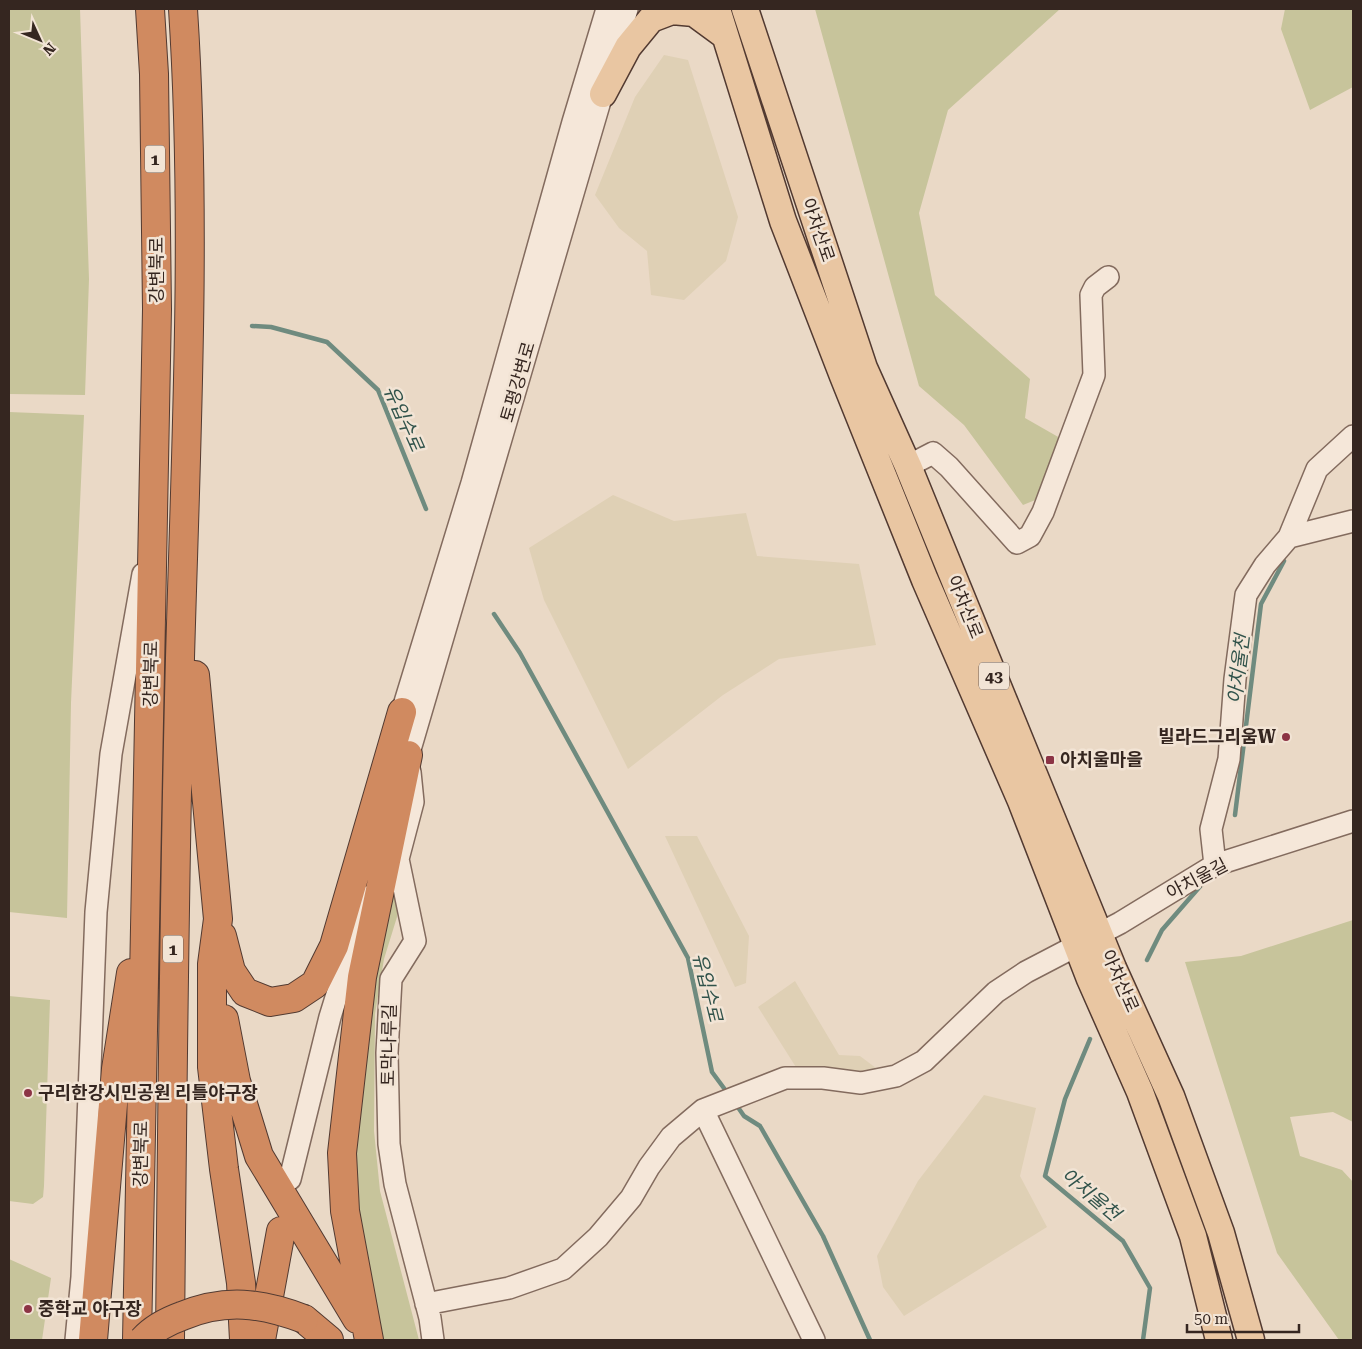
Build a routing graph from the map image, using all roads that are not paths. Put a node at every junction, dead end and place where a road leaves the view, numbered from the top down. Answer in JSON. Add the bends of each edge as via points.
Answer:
{"nodes":[{"id":1,"x":150,"y":9,"type":"edge"},
{"id":2,"x":183,"y":9,"type":"edge"},
{"id":3,"x":607,"y":9,"type":"edge"},
{"id":4,"x":627,"y":9,"type":"edge"},
{"id":5,"x":717,"y":9,"type":"edge"},
{"id":6,"x":746,"y":9,"type":"edge"},
{"id":7,"x":724,"y":35,"type":"junction"},
{"id":8,"x":603,"y":94,"type":"junction"},
{"id":9,"x":1108,"y":277,"type":"dead end"},
{"id":10,"x":1353,"y":436,"type":"edge"},
{"id":11,"x":908,"y":466,"type":"junction"},
{"id":12,"x":1353,"y":521,"type":"edge"},
{"id":13,"x":152,"y":522,"type":"junction"},
{"id":14,"x":1289,"y":537,"type":"junction"},
{"id":15,"x":183,"y":557,"type":"junction"},
{"id":16,"x":402,"y":712,"type":"junction"},
{"id":17,"x":408,"y":755,"type":"junction"},
{"id":18,"x":1353,"y":821,"type":"edge"},
{"id":19,"x":147,"y":865,"type":"junction"},
{"id":20,"x":1215,"y":865,"type":"junction"},
{"id":21,"x":218,"y":918,"type":"junction"},
{"id":22,"x":1088,"y":939,"type":"junction"},
{"id":23,"x":212,"y":964,"type":"junction"},
{"id":24,"x":705,"y":1109,"type":"junction"},
{"id":25,"x":290,"y":1179,"type":"dead end"},
{"id":26,"x":281,"y":1231,"type":"dead end"},
{"id":27,"x":426,"y":1304,"type":"junction"},
{"id":28,"x":368,"y":1339,"type":"edge"},
{"id":29,"x":76,"y":1340,"type":"edge"},
{"id":30,"x":93,"y":1340,"type":"edge"},
{"id":31,"x":137,"y":1340,"type":"edge"},
{"id":32,"x":143,"y":1340,"type":"edge"},
{"id":33,"x":170,"y":1340,"type":"edge"},
{"id":34,"x":244,"y":1340,"type":"edge"},
{"id":35,"x":261,"y":1340,"type":"edge"},
{"id":36,"x":329,"y":1340,"type":"edge"},
{"id":37,"x":434,"y":1340,"type":"edge"},
{"id":38,"x":814,"y":1340,"type":"edge"},
{"id":39,"x":1219,"y":1340,"type":"edge"},
{"id":40,"x":1251,"y":1340,"type":"edge"}],
"edges":[{"from":1,"to":13,"type":"highway","name":"강변북로","number":"1","via":[[157,271]]},
{"from":2,"to":15,"type":"highway","name":"강변북로","number":"1","via":[[188,74],[189,271]]},
{"from":3,"to":16,"type":"street","name":"토평강변로","via":[[472,483]]},
{"from":4,"to":8,"type":"street","name":"토평강변로"},
{"from":5,"to":7,"type":"main road","name":"아차산로","number":"43"},
{"from":6,"to":11,"type":"main road","name":"아차산로","number":"43","via":[[864,368]]},
{"from":7,"to":8,"type":"main road","via":[[694,13],[672,11],[651,19],[628,47]]},
{"from":7,"to":22,"type":"main road","name":"아차산로","number":"43","via":[[783,220],[925,580],[1020,800]]},
{"from":8,"to":17,"type":"street","name":"토평강변로"},
{"from":9,"to":11,"type":"street","via":[[1095,287],[1091,295],[1094,375],[1043,512],[1030,536],[1017,543],[933,453]]},
{"from":10,"to":14,"type":"street","via":[[1317,469]]},
{"from":11,"to":22,"type":"main road","name":"아차산로","number":"43"},
{"from":12,"to":14,"type":"street"},
{"from":13,"to":19,"type":"highway","name":"강변북로","number":"1"},
{"from":13,"to":29,"type":"street","via":[[111,754],[96,912],[82,1277]]},
{"from":14,"to":20,"type":"street","via":[[1246,595],[1229,759],[1211,829]]},
{"from":15,"to":21,"type":"highway"},
{"from":15,"to":33,"type":"highway","name":"강변북로","number":"1","via":[[174,909]]},
{"from":16,"to":17,"type":"street","name":"토막나루길"},
{"from":16,"to":21,"type":"highway","via":[[334,946],[315,984],[294,998],[270,1002],[245,992],[231,971]]},
{"from":17,"to":25,"type":"street","name":"토평강변로","via":[[330,1018]]},
{"from":17,"to":27,"type":"street","name":"토막나루길","via":[[413,802],[398,859],[415,940],[391,979],[387,1053],[388,1144]]},
{"from":17,"to":28,"type":"highway","via":[[362,977],[342,1153],[346,1210]]},
{"from":18,"to":20,"type":"street","name":"아치울길"},
{"from":19,"to":30,"type":"highway","via":[[116,1069]]},
{"from":19,"to":31,"type":"highway","name":"강변북로","number":"1"},
{"from":20,"to":22,"type":"street","name":"아치울길"},
{"from":21,"to":23,"type":"highway"},
{"from":22,"to":24,"type":"street","name":"아치울길","via":[[996,992],[924,1061],[896,1076],[861,1083],[785,1078]]},
{"from":22,"to":39,"type":"main road","name":"아차산로","number":"43","via":[[1192,1236]]},
{"from":22,"to":40,"type":"main road","name":"아차산로","number":"43","via":[[1171,1096],[1221,1233]]},
{"from":23,"to":28,"type":"highway","via":[[236,1081],[260,1156]]},
{"from":23,"to":34,"type":"highway","via":[[212,1067],[241,1283]]},
{"from":24,"to":27,"type":"street","name":"아치울길","via":[[671,1137],[631,1198],[598,1237],[563,1269],[509,1288]]},
{"from":24,"to":38,"type":"street"},
{"from":26,"to":35,"type":"highway"},
{"from":27,"to":37,"type":"street","name":"토막나루길"},
{"from":32,"to":36,"type":"highway","bridge":true,"via":[[166,1322],[199,1309],[227,1303],[268,1308],[304,1319]]}]}
